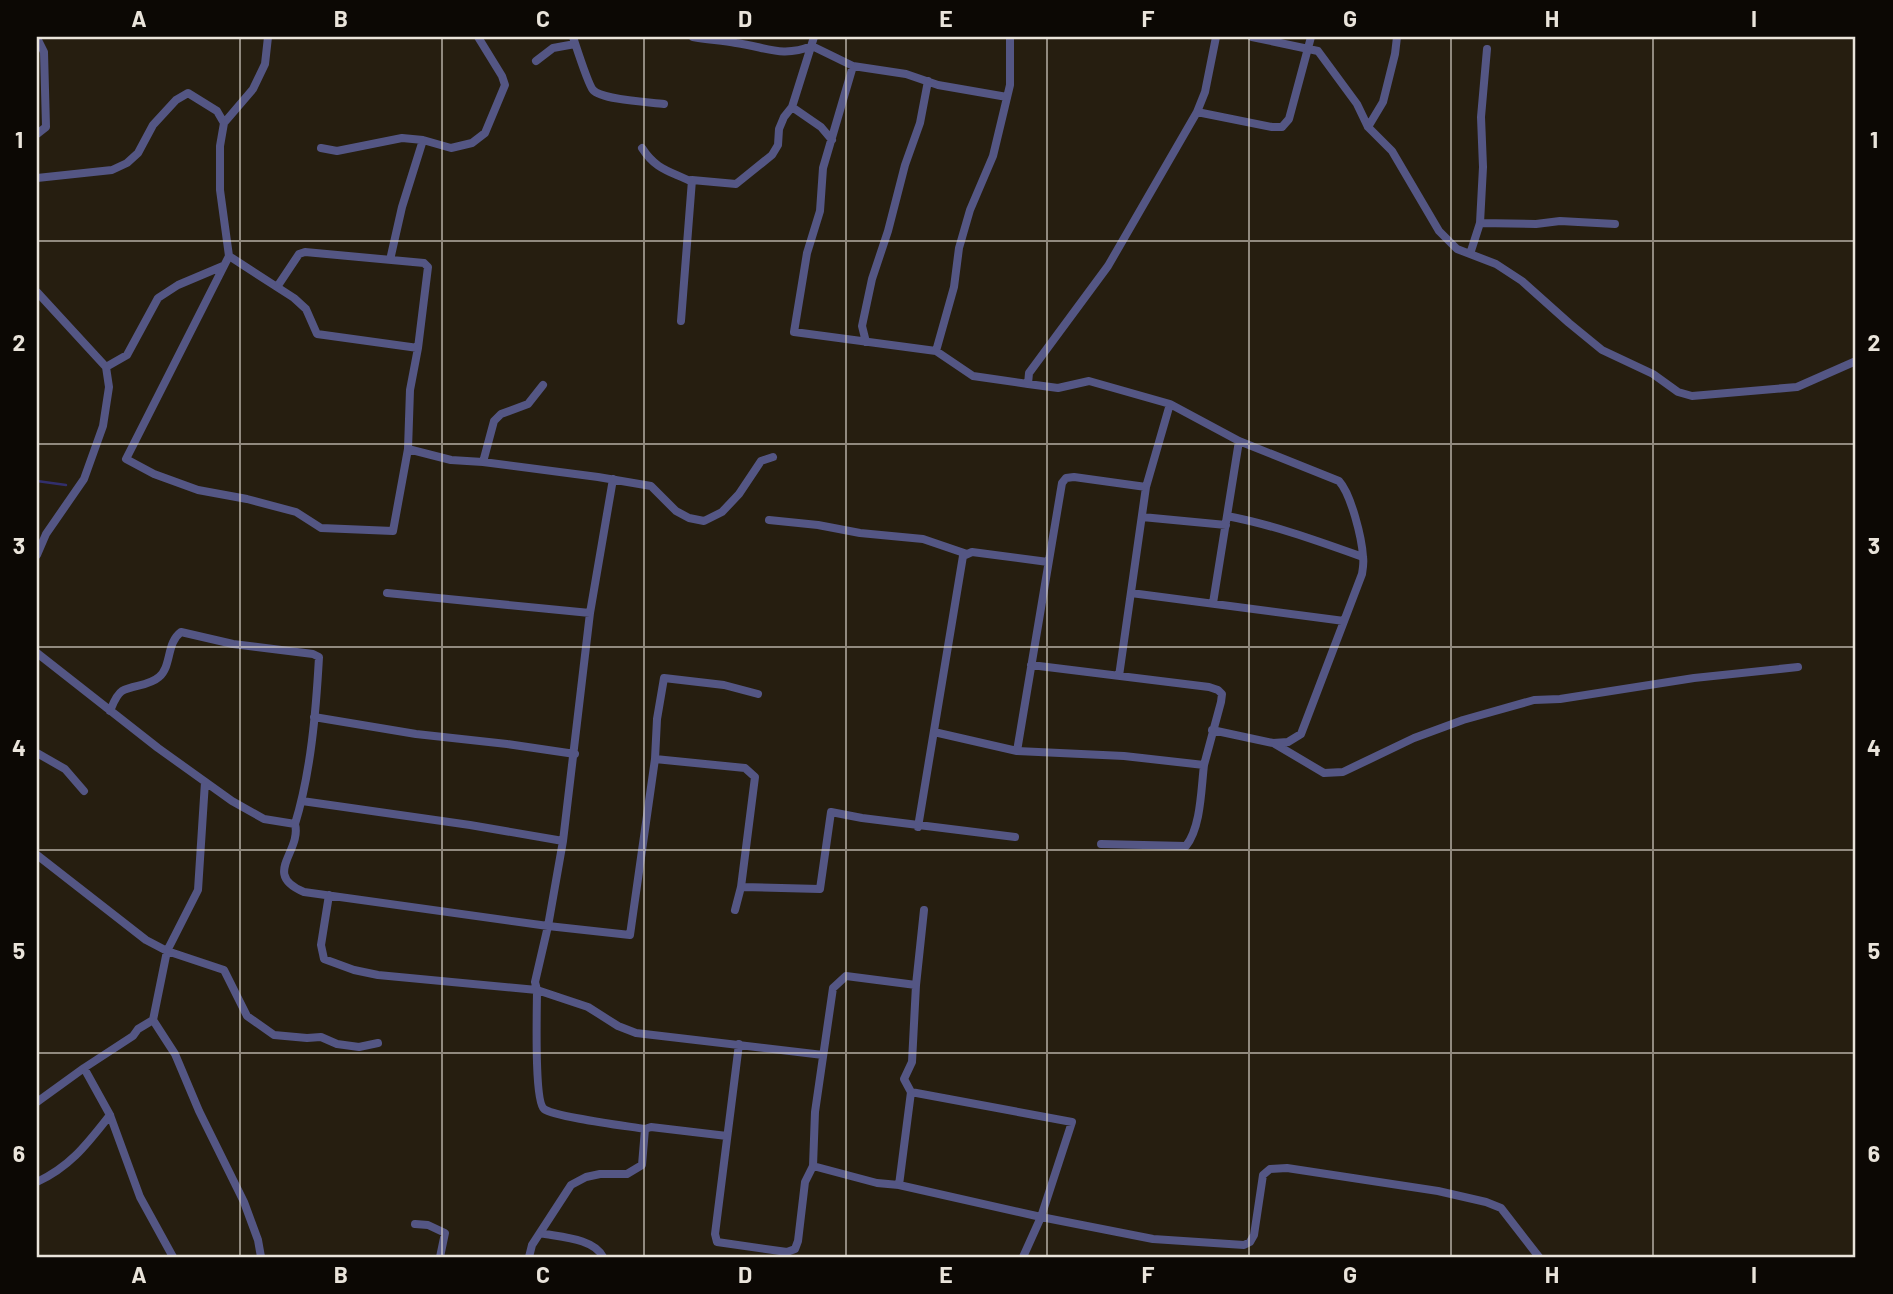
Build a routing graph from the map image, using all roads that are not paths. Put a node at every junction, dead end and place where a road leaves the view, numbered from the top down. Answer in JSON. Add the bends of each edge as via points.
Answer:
{"nodes":[{"id":1,"x":268,"y":37,"type":"edge"},
{"id":2,"x":478,"y":37,"type":"edge"},
{"id":3,"x":692,"y":37,"type":"edge"},
{"id":4,"x":1010,"y":37,"type":"edge"},
{"id":5,"x":1216,"y":37,"type":"edge"},
{"id":6,"x":1251,"y":37,"type":"edge"},
{"id":7,"x":1311,"y":37,"type":"edge"},
{"id":8,"x":1397,"y":37,"type":"edge"},
{"id":9,"x":37,"y":38,"type":"edge"},
{"id":10,"x":574,"y":40,"type":"edge"},
{"id":11,"x":813,"y":41,"type":"edge"},
{"id":12,"x":1308,"y":48,"type":"junction"},
{"id":13,"x":1487,"y":49,"type":"dead end"},
{"id":14,"x":536,"y":61,"type":"dead end"},
{"id":15,"x":853,"y":66,"type":"junction"},
{"id":16,"x":928,"y":81,"type":"junction"},
{"id":17,"x":1007,"y":97,"type":"junction"},
{"id":18,"x":664,"y":104,"type":"dead end"},
{"id":19,"x":792,"y":107,"type":"junction"},
{"id":20,"x":1197,"y":112,"type":"junction"},
{"id":21,"x":224,"y":123,"type":"junction"},
{"id":22,"x":1368,"y":127,"type":"junction"},
{"id":23,"x":37,"y":134,"type":"edge"},
{"id":24,"x":832,"y":140,"type":"junction"},
{"id":25,"x":423,"y":141,"type":"junction"},
{"id":26,"x":321,"y":148,"type":"dead end"},
{"id":27,"x":642,"y":148,"type":"dead end"},
{"id":28,"x":37,"y":178,"type":"edge"},
{"id":29,"x":692,"y":182,"type":"junction"},
{"id":30,"x":1480,"y":223,"type":"junction"},
{"id":31,"x":1615,"y":224,"type":"dead end"},
{"id":32,"x":1470,"y":254,"type":"junction"},
{"id":33,"x":229,"y":256,"type":"junction"},
{"id":34,"x":390,"y":260,"type":"junction"},
{"id":35,"x":224,"y":265,"type":"junction"},
{"id":36,"x":277,"y":287,"type":"junction"},
{"id":37,"x":37,"y":292,"type":"edge"},
{"id":38,"x":681,"y":321,"type":"dead end"},
{"id":39,"x":866,"y":342,"type":"junction"},
{"id":40,"x":418,"y":348,"type":"junction"},
{"id":41,"x":936,"y":351,"type":"junction"},
{"id":42,"x":1856,"y":361,"type":"edge"},
{"id":43,"x":106,"y":367,"type":"junction"},
{"id":44,"x":543,"y":384,"type":"dead end"},
{"id":45,"x":1028,"y":384,"type":"junction"},
{"id":46,"x":1170,"y":404,"type":"junction"},
{"id":47,"x":1239,"y":441,"type":"junction"},
{"id":48,"x":408,"y":449,"type":"junction"},
{"id":49,"x":773,"y":457,"type":"dead end"},
{"id":50,"x":483,"y":462,"type":"junction"},
{"id":51,"x":612,"y":479,"type":"junction"},
{"id":52,"x":1146,"y":487,"type":"junction"},
{"id":53,"x":1142,"y":517,"type":"junction"},
{"id":54,"x":769,"y":520,"type":"dead end"},
{"id":55,"x":1226,"y":520,"type":"junction"},
{"id":56,"x":967,"y":554,"type":"junction"},
{"id":57,"x":37,"y":555,"type":"edge"},
{"id":58,"x":1363,"y":557,"type":"junction"},
{"id":59,"x":1048,"y":562,"type":"junction"},
{"id":60,"x":387,"y":593,"type":"dead end"},
{"id":61,"x":1131,"y":593,"type":"junction"},
{"id":62,"x":1213,"y":603,"type":"junction"},
{"id":63,"x":590,"y":613,"type":"junction"},
{"id":64,"x":1344,"y":621,"type":"junction"},
{"id":65,"x":37,"y":653,"type":"edge"},
{"id":66,"x":1031,"y":665,"type":"junction"},
{"id":67,"x":1798,"y":667,"type":"dead end"},
{"id":68,"x":1119,"y":676,"type":"junction"},
{"id":69,"x":758,"y":694,"type":"dead end"},
{"id":70,"x":110,"y":710,"type":"junction"},
{"id":71,"x":314,"y":717,"type":"junction"},
{"id":72,"x":1212,"y":730,"type":"junction"},
{"id":73,"x":934,"y":732,"type":"junction"},
{"id":74,"x":1273,"y":743,"type":"junction"},
{"id":75,"x":1017,"y":751,"type":"junction"},
{"id":76,"x":37,"y":752,"type":"edge"},
{"id":77,"x":575,"y":754,"type":"junction"},
{"id":78,"x":655,"y":759,"type":"junction"},
{"id":79,"x":1204,"y":765,"type":"junction"},
{"id":80,"x":205,"y":782,"type":"junction"},
{"id":81,"x":84,"y":791,"type":"dead end"},
{"id":82,"x":302,"y":801,"type":"junction"},
{"id":83,"x":295,"y":824,"type":"junction"},
{"id":84,"x":918,"y":826,"type":"junction"},
{"id":85,"x":1015,"y":837,"type":"dead end"},
{"id":86,"x":563,"y":841,"type":"junction"},
{"id":87,"x":1101,"y":844,"type":"dead end"},
{"id":88,"x":37,"y":855,"type":"edge"},
{"id":89,"x":741,"y":887,"type":"junction"},
{"id":90,"x":329,"y":895,"type":"junction"},
{"id":91,"x":923,"y":909,"type":"dead end"},
{"id":92,"x":736,"y":910,"type":"dead end"},
{"id":93,"x":548,"y":926,"type":"junction"},
{"id":94,"x":167,"y":951,"type":"junction"},
{"id":95,"x":916,"y":985,"type":"junction"},
{"id":96,"x":537,"y":990,"type":"junction"},
{"id":97,"x":153,"y":1020,"type":"junction"},
{"id":98,"x":378,"y":1043,"type":"dead end"},
{"id":99,"x":738,"y":1044,"type":"junction"},
{"id":100,"x":823,"y":1055,"type":"junction"},
{"id":101,"x":84,"y":1068,"type":"junction"},
{"id":102,"x":911,"y":1092,"type":"junction"},
{"id":103,"x":37,"y":1102,"type":"edge"},
{"id":104,"x":110,"y":1115,"type":"junction"},
{"id":105,"x":645,"y":1129,"type":"junction"},
{"id":106,"x":727,"y":1136,"type":"junction"},
{"id":107,"x":813,"y":1166,"type":"junction"},
{"id":108,"x":37,"y":1182,"type":"edge"},
{"id":109,"x":899,"y":1185,"type":"junction"},
{"id":110,"x":1041,"y":1217,"type":"junction"},
{"id":111,"x":415,"y":1224,"type":"dead end"},
{"id":112,"x":540,"y":1233,"type":"junction"},
{"id":113,"x":173,"y":1257,"type":"edge"},
{"id":114,"x":261,"y":1257,"type":"edge"},
{"id":115,"x":440,"y":1257,"type":"edge"},
{"id":116,"x":529,"y":1257,"type":"edge"},
{"id":117,"x":603,"y":1257,"type":"edge"},
{"id":118,"x":1023,"y":1257,"type":"edge"},
{"id":119,"x":1539,"y":1257,"type":"edge"}],
"edges":[{"from":1,"to":21,"type":"street","via":[[265,64],[253,89]]},
{"from":2,"to":25,"type":"street","via":[[505,85],[485,133],[472,143],[451,149]]},
{"from":3,"to":11,"type":"street","via":[[788,53]]},
{"from":4,"to":17,"type":"street"},
{"from":5,"to":20,"type":"street"},
{"from":6,"to":12,"type":"street"},
{"from":7,"to":12,"type":"street"},
{"from":8,"to":22,"type":"street","via":[[1383,102]]},
{"from":9,"to":23,"type":"street","via":[[44,52],[46,127]]},
{"from":10,"to":14,"type":"street"},
{"from":10,"to":18,"type":"street","via":[[594,92]]},
{"from":11,"to":15,"type":"street"},
{"from":11,"to":19,"type":"street"},
{"from":12,"to":20,"type":"street","via":[[1289,118],[1282,127]]},
{"from":12,"to":22,"type":"street","via":[[1318,51]]},
{"from":13,"to":30,"type":"street"},
{"from":15,"to":16,"type":"street"},
{"from":15,"to":24,"type":"street"},
{"from":16,"to":17,"type":"street"},
{"from":16,"to":39,"type":"street","via":[[920,123],[872,279],[862,326]]},
{"from":17,"to":41,"type":"street","via":[[993,156],[959,248],[954,287]]},
{"from":19,"to":24,"type":"street"},
{"from":19,"to":29,"type":"street","via":[[779,129],[772,155],[736,184]]},
{"from":20,"to":45,"type":"street","via":[[1108,266],[1029,373]]},
{"from":21,"to":28,"type":"street","via":[[217,111],[188,93],[153,125],[127,163],[112,170]]},
{"from":21,"to":33,"type":"street","via":[[220,190]]},
{"from":22,"to":32,"type":"street","via":[[1392,151],[1439,231],[1457,249]]},
{"from":24,"to":39,"type":"street","via":[[794,332]]},
{"from":25,"to":26,"type":"street","via":[[402,138],[337,151]]},
{"from":25,"to":34,"type":"street"},
{"from":27,"to":29,"type":"street","via":[[658,167]]},
{"from":29,"to":38,"type":"street"},
{"from":30,"to":31,"type":"street"},
{"from":30,"to":32,"type":"street"},
{"from":32,"to":42,"type":"street","via":[[1522,281],[1602,350],[1692,396],[1797,387]]},
{"from":33,"to":35,"type":"street"},
{"from":33,"to":36,"type":"street"},
{"from":34,"to":36,"type":"street","via":[[305,252]]},
{"from":34,"to":40,"type":"street","via":[[428,267]]},
{"from":35,"to":43,"type":"street","via":[[158,298],[127,355]]},
{"from":35,"to":48,"type":"street","via":[[126,459],[198,490],[296,512],[321,528],[393,531]]},
{"from":36,"to":40,"type":"street","via":[[306,309],[317,334]]},
{"from":37,"to":43,"type":"street"},
{"from":39,"to":41,"type":"street"},
{"from":40,"to":48,"type":"street","via":[[410,390]]},
{"from":41,"to":45,"type":"street","via":[[973,376]]},
{"from":43,"to":57,"type":"street","via":[[109,387],[103,426],[84,479]]},
{"from":44,"to":50,"type":"street","via":[[528,404],[494,421]]},
{"from":45,"to":46,"type":"street","via":[[1058,388],[1089,381]]},
{"from":46,"to":47,"type":"street"},
{"from":46,"to":52,"type":"street"},
{"from":47,"to":55,"type":"street"},
{"from":47,"to":58,"type":"street","via":[[1339,481],[1353,508]]},
{"from":48,"to":50,"type":"street"},
{"from":49,"to":51,"type":"street","via":[[761,461],[722,512],[704,521],[676,511],[650,486]]},
{"from":50,"to":51,"type":"street"},
{"from":51,"to":63,"type":"street"},
{"from":52,"to":53,"type":"street"},
{"from":52,"to":59,"type":"street","via":[[1066,478]]},
{"from":53,"to":55,"type":"street"},
{"from":53,"to":61,"type":"street"},
{"from":54,"to":56,"type":"street","via":[[923,538]]},
{"from":55,"to":58,"type":"street","via":[[1262,523]]},
{"from":55,"to":62,"type":"street"},
{"from":56,"to":59,"type":"street"},
{"from":56,"to":73,"type":"street","via":[[962,559]]},
{"from":58,"to":64,"type":"street","via":[[1362,574]]},
{"from":59,"to":66,"type":"street"},
{"from":60,"to":63,"type":"street"},
{"from":61,"to":62,"type":"street"},
{"from":61,"to":68,"type":"street"},
{"from":62,"to":64,"type":"street"},
{"from":63,"to":77,"type":"street"},
{"from":64,"to":74,"type":"street","via":[[1301,734],[1289,742]]},
{"from":65,"to":70,"type":"street"},
{"from":66,"to":68,"type":"street"},
{"from":66,"to":75,"type":"street"},
{"from":67,"to":74,"type":"street","via":[[1534,700],[1414,738],[1343,772],[1324,773]]},
{"from":68,"to":72,"type":"street","via":[[1218,690],[1222,694]]},
{"from":69,"to":78,"type":"street","via":[[664,678]]},
{"from":70,"to":71,"type":"street","via":[[122,691],[159,677],[174,637],[181,632],[319,657]]},
{"from":70,"to":80,"type":"street"},
{"from":71,"to":77,"type":"street"},
{"from":71,"to":82,"type":"street"},
{"from":72,"to":74,"type":"street"},
{"from":72,"to":79,"type":"street"},
{"from":73,"to":75,"type":"street"},
{"from":73,"to":84,"type":"street"},
{"from":75,"to":79,"type":"street","via":[[1124,755]]},
{"from":76,"to":81,"type":"street","via":[[65,769]]},
{"from":77,"to":86,"type":"street"},
{"from":78,"to":89,"type":"street","via":[[745,768],[755,776]]},
{"from":78,"to":93,"type":"street","via":[[630,935]]},
{"from":79,"to":87,"type":"street","via":[[1197,821],[1186,846]]},
{"from":80,"to":83,"type":"street","via":[[264,819]]},
{"from":80,"to":94,"type":"street","via":[[198,890]]},
{"from":82,"to":83,"type":"street"},
{"from":82,"to":86,"type":"street"},
{"from":83,"to":90,"type":"street","via":[[286,880],[304,892]]},
{"from":84,"to":85,"type":"street"},
{"from":84,"to":89,"type":"street","via":[[831,812],[820,889]]},
{"from":86,"to":93,"type":"street"},
{"from":88,"to":94,"type":"street","via":[[146,940]]},
{"from":89,"to":92,"type":"street"},
{"from":90,"to":93,"type":"street"},
{"from":90,"to":96,"type":"street","via":[[321,945],[324,959],[378,975]]},
{"from":91,"to":95,"type":"street"},
{"from":93,"to":96,"type":"street"},
{"from":94,"to":97,"type":"street"},
{"from":94,"to":98,"type":"street","via":[[224,970],[247,1016],[274,1035],[321,1037],[359,1047]]},
{"from":95,"to":100,"type":"street","via":[[846,976],[833,988]]},
{"from":95,"to":102,"type":"street","via":[[912,1062],[904,1079]]},
{"from":96,"to":99,"type":"street","via":[[588,1007],[636,1033]]},
{"from":96,"to":105,"type":"street","via":[[540,1104],[561,1114]]},
{"from":97,"to":101,"type":"street"},
{"from":97,"to":114,"type":"street","via":[[175,1054],[244,1202]]},
{"from":99,"to":100,"type":"street"},
{"from":99,"to":106,"type":"street"},
{"from":100,"to":107,"type":"street"},
{"from":101,"to":103,"type":"street"},
{"from":101,"to":104,"type":"street"},
{"from":102,"to":109,"type":"street"},
{"from":102,"to":110,"type":"street","via":[[1073,1122]]},
{"from":104,"to":108,"type":"street","via":[[79,1154]]},
{"from":104,"to":113,"type":"street","via":[[140,1197]]},
{"from":105,"to":106,"type":"street"},
{"from":105,"to":112,"type":"street","via":[[642,1165],[627,1174],[600,1174],[571,1185]]},
{"from":106,"to":107,"type":"street","via":[[717,1242],[794,1250],[805,1182]]},
{"from":107,"to":109,"type":"street"},
{"from":109,"to":110,"type":"street"},
{"from":110,"to":118,"type":"street"},
{"from":110,"to":119,"type":"street","via":[[1153,1238],[1244,1245],[1254,1235],[1263,1175],[1270,1169],[1287,1168],[1486,1202],[1502,1208]]},
{"from":111,"to":115,"type":"street","via":[[445,1233]]},
{"from":112,"to":116,"type":"street"},
{"from":112,"to":117,"type":"street","via":[[585,1243]]}]}
